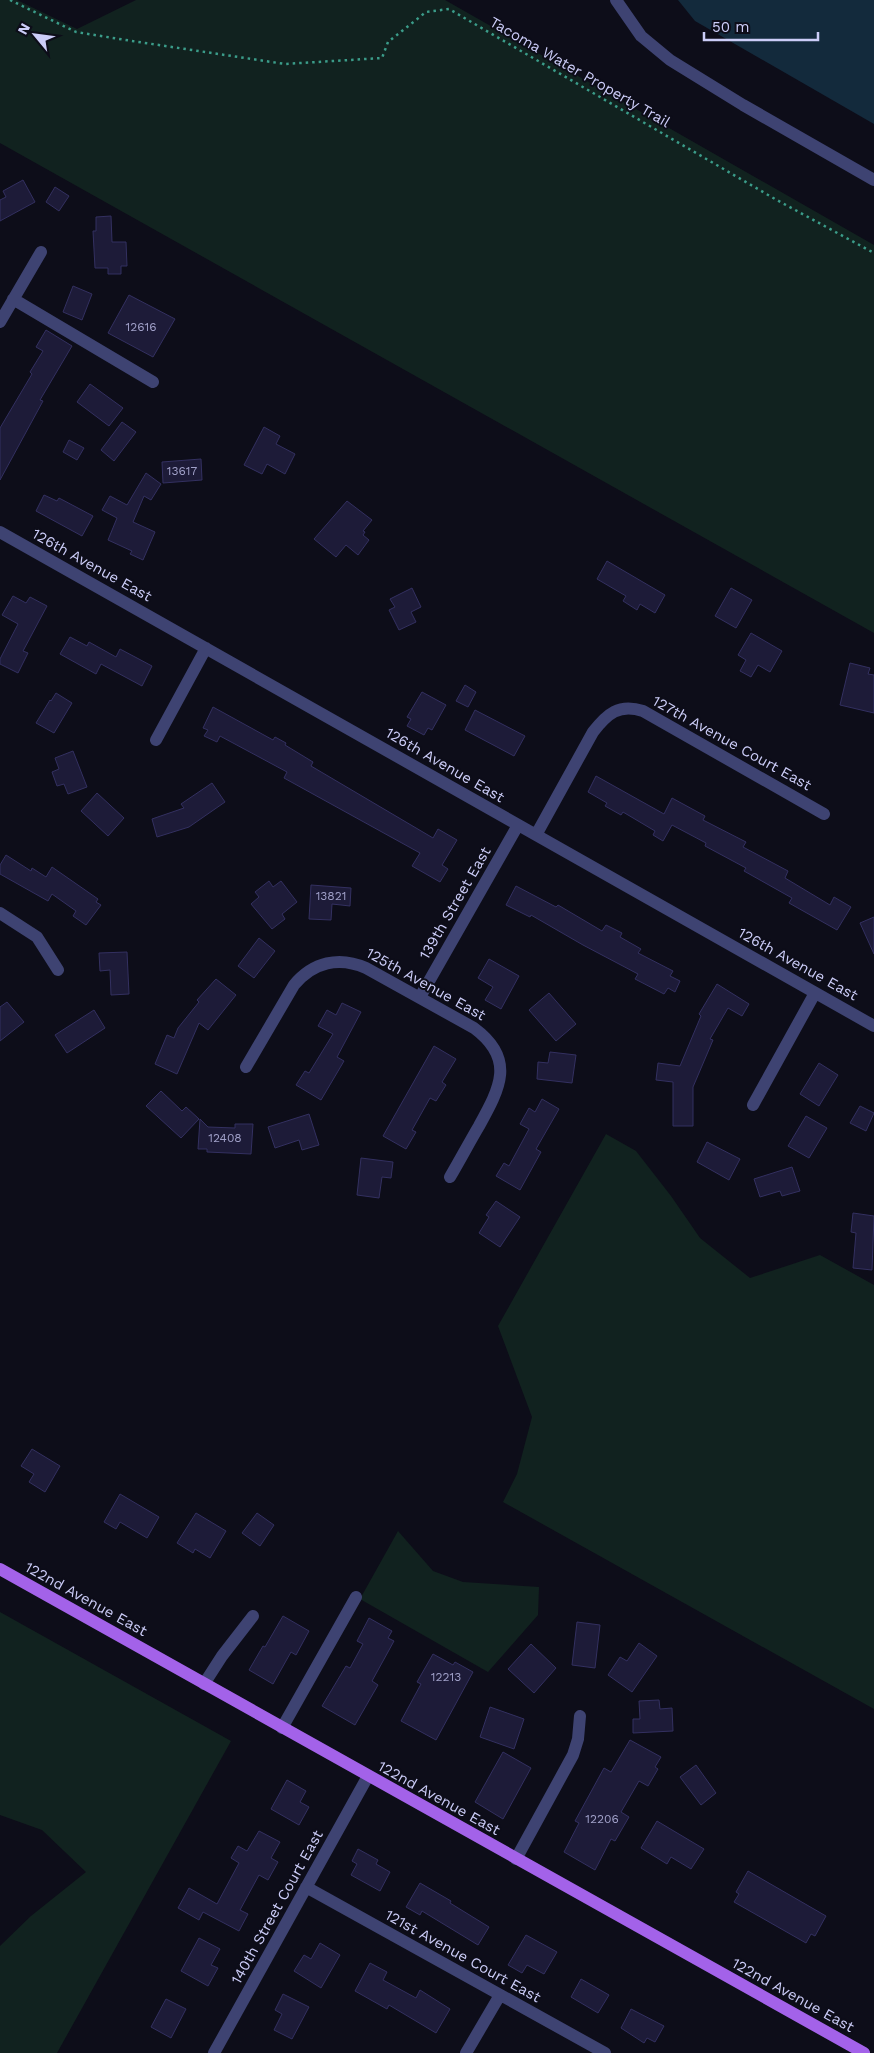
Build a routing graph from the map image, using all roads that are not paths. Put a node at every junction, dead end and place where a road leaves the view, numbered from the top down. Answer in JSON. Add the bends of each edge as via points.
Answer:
{"nodes":[{"id":1,"x":616,"y":0,"type":"edge"},
{"id":2,"x":874,"y":180,"type":"edge"},
{"id":3,"x":41,"y":252,"type":"dead end"},
{"id":4,"x":12,"y":300,"type":"junction"},
{"id":5,"x":0,"y":322,"type":"edge"},
{"id":6,"x":154,"y":382,"type":"dead end"},
{"id":7,"x":0,"y":532,"type":"edge"},
{"id":8,"x":206,"y":648,"type":"junction"},
{"id":9,"x":156,"y":740,"type":"dead end"},
{"id":10,"x":824,"y":814,"type":"dead end"},
{"id":11,"x":518,"y":825,"type":"junction"},
{"id":12,"x":536,"y":835,"type":"junction"},
{"id":13,"x":0,"y":913,"type":"edge"},
{"id":14,"x":58,"y":970,"type":"dead end"},
{"id":15,"x":815,"y":992,"type":"junction"},
{"id":16,"x":420,"y":997,"type":"junction"},
{"id":17,"x":874,"y":1026,"type":"edge"},
{"id":18,"x":246,"y":1067,"type":"dead end"},
{"id":19,"x":753,"y":1105,"type":"dead end"},
{"id":20,"x":450,"y":1177,"type":"dead end"},
{"id":21,"x":0,"y":1570,"type":"edge"},
{"id":22,"x":356,"y":1597,"type":"dead end"},
{"id":23,"x":253,"y":1616,"type":"dead end"},
{"id":24,"x":204,"y":1684,"type":"junction"},
{"id":25,"x":580,"y":1716,"type":"dead end"},
{"id":26,"x":282,"y":1728,"type":"junction"},
{"id":27,"x":368,"y":1776,"type":"junction"},
{"id":28,"x":516,"y":1859,"type":"junction"},
{"id":29,"x":306,"y":1887,"type":"junction"},
{"id":30,"x":500,"y":1995,"type":"junction"},
{"id":31,"x":214,"y":2053,"type":"edge"},
{"id":32,"x":466,"y":2053,"type":"edge"},
{"id":33,"x":605,"y":2053,"type":"edge"},
{"id":34,"x":864,"y":2053,"type":"edge"}],
"edges":[{"from":1,"to":2,"type":"street","via":[[641,36],[670,60]]},
{"from":3,"to":4,"type":"street"},
{"from":4,"to":5,"type":"street"},
{"from":4,"to":6,"type":"street"},
{"from":7,"to":8,"type":"street","name":"126th Avenue East"},
{"from":8,"to":9,"type":"street"},
{"from":8,"to":11,"type":"street","name":"126th Avenue East"},
{"from":10,"to":12,"type":"street","name":"127th Avenue Court East","via":[[643,711],[621,709],[611,712],[593,732]]},
{"from":11,"to":12,"type":"street","name":"126th Avenue East"},
{"from":11,"to":16,"type":"street","name":"139th Street East"},
{"from":12,"to":15,"type":"street","name":"126th Avenue East"},
{"from":13,"to":14,"type":"street","via":[[37,937]]},
{"from":15,"to":17,"type":"street","name":"126th Avenue East"},
{"from":15,"to":19,"type":"street"},
{"from":16,"to":18,"type":"street","name":"125th Avenue East","via":[[366,968],[348,962],[324,963],[294,985]]},
{"from":16,"to":20,"type":"street","name":"125th Avenue East","via":[[487,1037],[497,1054],[500,1080],[493,1101]]},
{"from":21,"to":24,"type":"main road","name":"122nd Avenue East"},
{"from":22,"to":26,"type":"street"},
{"from":23,"to":24,"type":"street"},
{"from":24,"to":26,"type":"main road","name":"122nd Avenue East"},
{"from":25,"to":28,"type":"street","via":[[573,1755]]},
{"from":26,"to":27,"type":"main road","name":"122nd Avenue East"},
{"from":27,"to":28,"type":"main road","name":"122nd Avenue East"},
{"from":27,"to":29,"type":"street","name":"140th Street Court East"},
{"from":28,"to":34,"type":"main road","name":"122nd Avenue East"},
{"from":29,"to":30,"type":"street","name":"121st Avenue Court East"},
{"from":29,"to":31,"type":"street","name":"140th Street Court East"},
{"from":30,"to":32,"type":"street"},
{"from":30,"to":33,"type":"street","name":"121st Avenue Court East"}]}
